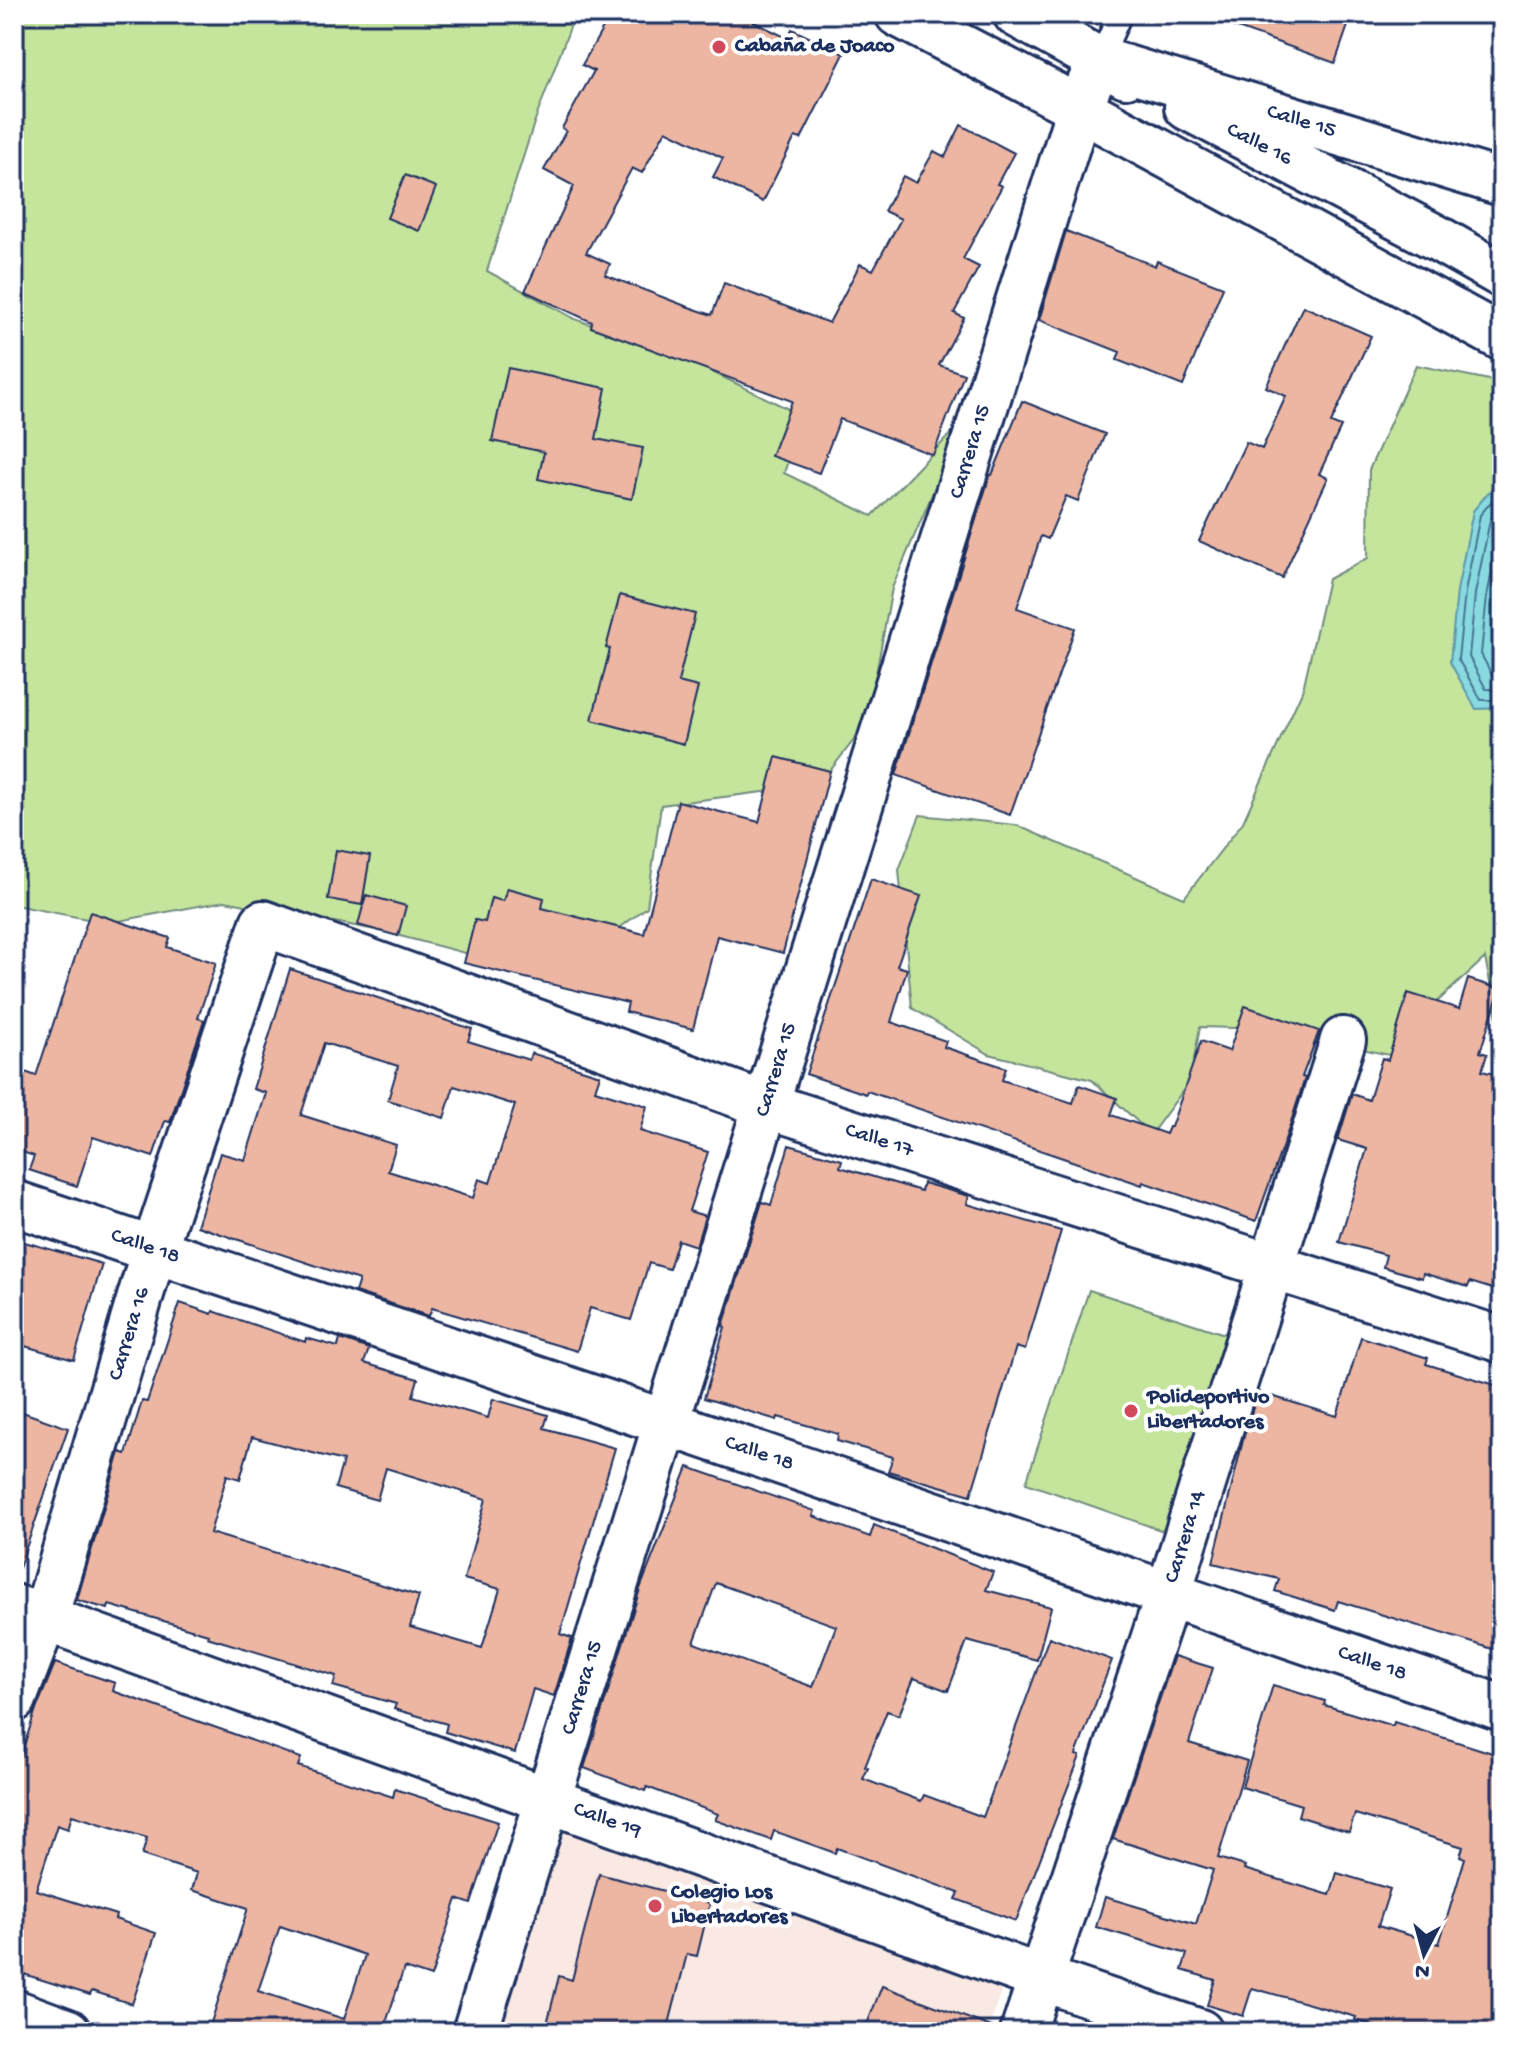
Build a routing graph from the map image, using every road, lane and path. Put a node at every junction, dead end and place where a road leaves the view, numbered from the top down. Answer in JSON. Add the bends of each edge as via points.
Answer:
{"nodes":[{"id":1,"x":898,"y":14,"type":"edge"},
{"id":2,"x":1016,"y":14,"type":"edge"},
{"id":3,"x":1120,"y":14,"type":"edge"},
{"id":4,"x":951,"y":26,"type":"edge"},
{"id":5,"x":1100,"y":60,"type":"junction"},
{"id":6,"x":1079,"y":108,"type":"junction"},
{"id":7,"x":1502,"y":183,"type":"edge"},
{"id":8,"x":1437,"y":238,"type":"junction"},
{"id":9,"x":1502,"y":238,"type":"edge"},
{"id":10,"x":1353,"y":256,"type":"junction"},
{"id":11,"x":1502,"y":275,"type":"edge"},
{"id":12,"x":1502,"y":338,"type":"edge"},
{"id":13,"x":263,"y":923,"type":"joint"},
{"id":14,"x":1343,"y":1040,"type":"dead end"},
{"id":15,"x":766,"y":1105,"type":"junction"},
{"id":16,"x":14,"y":1203,"type":"edge"},
{"id":17,"x":154,"y":1250,"type":"junction"},
{"id":18,"x":1270,"y":1266,"type":"junction"},
{"id":19,"x":1502,"y":1340,"type":"edge"},
{"id":20,"x":667,"y":1423,"type":"junction"},
{"id":21,"x":1168,"y":1595,"type":"junction"},
{"id":22,"x":29,"y":1612,"type":"edge"},
{"id":23,"x":14,"y":1699,"type":"edge"},
{"id":24,"x":1502,"y":1708,"type":"edge"},
{"id":25,"x":548,"y":1800,"type":"junction"},
{"id":26,"x":1041,"y":1978,"type":"junction"},
{"id":27,"x":14,"y":2012,"type":"edge"},
{"id":28,"x":68,"y":2032,"type":"edge"},
{"id":29,"x":475,"y":2032,"type":"edge"},
{"id":30,"x":1023,"y":2032,"type":"edge"},
{"id":31,"x":1200,"y":2032,"type":"edge"}],
"edges":[{"from":1,"to":4,"type":"street"},
{"from":2,"to":5,"type":"street","name":"Calle 16"},
{"from":3,"to":5,"type":"lane"},
{"from":4,"to":6,"type":"street"},
{"from":5,"to":6,"type":"street","name":"Carrera 15"},
{"from":5,"to":7,"type":"street","name":"Calle 15"},
{"from":5,"to":8,"type":"street","name":"Calle 16"},
{"from":6,"to":10,"type":"street"},
{"from":6,"to":15,"type":"street","name":"Carrera 15"},
{"from":8,"to":9,"type":"street"},
{"from":8,"to":10,"type":"street"},
{"from":8,"to":11,"type":"street","name":"Calle 16"},
{"from":10,"to":12,"type":"street"},
{"from":13,"to":15,"type":"street","name":"Calle 17"},
{"from":13,"to":17,"type":"street","name":"Carrera 16"},
{"from":14,"to":18,"type":"street","name":"Carrera 14"},
{"from":15,"to":18,"type":"street","name":"Calle 17"},
{"from":15,"to":20,"type":"street","name":"Carrera 15"},
{"from":16,"to":17,"type":"street","name":"Calle 18"},
{"from":17,"to":20,"type":"street","name":"Calle 18"},
{"from":17,"to":22,"type":"street","name":"Carrera 16"},
{"from":18,"to":19,"type":"street","name":"Calle 17"},
{"from":18,"to":21,"type":"street","name":"Carrera 14"},
{"from":20,"to":21,"type":"street","name":"Calle 18"},
{"from":20,"to":25,"type":"street","name":"Carrera 15"},
{"from":21,"to":24,"type":"street","name":"Calle 18"},
{"from":21,"to":26,"type":"street","name":"Carrera 14"},
{"from":22,"to":23,"type":"street","name":"Carrera 16"},
{"from":22,"to":25,"type":"street","name":"Calle 19"},
{"from":25,"to":26,"type":"street","name":"Calle 19"},
{"from":25,"to":29,"type":"street","name":"Carrera 15"},
{"from":26,"to":30,"type":"street","name":"Carrera 14"},
{"from":26,"to":31,"type":"street","name":"Calle 19"},
{"from":27,"to":28,"type":"street"}]}
